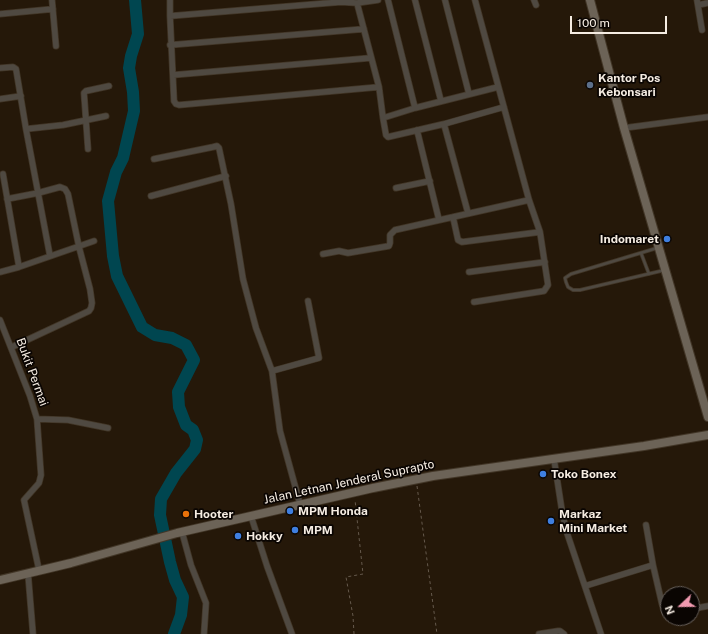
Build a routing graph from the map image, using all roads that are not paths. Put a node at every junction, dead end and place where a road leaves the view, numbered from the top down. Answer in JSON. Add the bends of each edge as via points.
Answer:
{"nodes":[{"id":1,"x":52,"y":0,"type":"edge"},
{"id":2,"x":170,"y":0,"type":"edge"},
{"id":3,"x":378,"y":0,"type":"edge"},
{"id":4,"x":388,"y":0,"type":"edge"},
{"id":5,"x":415,"y":0,"type":"edge"},
{"id":6,"x":445,"y":0,"type":"edge"},
{"id":7,"x":474,"y":0,"type":"edge"},
{"id":8,"x":590,"y":0,"type":"edge"},
{"id":9,"x":697,"y":2,"type":"edge"},
{"id":10,"x":357,"y":3,"type":"junction"},
{"id":11,"x":708,"y":3,"type":"edge"},
{"id":12,"x":53,"y":9,"type":"junction"},
{"id":13,"x":0,"y":14,"type":"edge"},
{"id":14,"x":170,"y":16,"type":"junction"},
{"id":15,"x":364,"y":29,"type":"junction"},
{"id":16,"x":702,"y":30,"type":"dead end"},
{"id":17,"x":170,"y":45,"type":"junction"},
{"id":18,"x":56,"y":46,"type":"dead end"},
{"id":19,"x":370,"y":58,"type":"junction"},
{"id":20,"x":0,"y":68,"type":"edge"},
{"id":21,"x":173,"y":75,"type":"junction"},
{"id":22,"x":109,"y":86,"type":"dead end"},
{"id":23,"x":379,"y":87,"type":"junction"},
{"id":24,"x":498,"y":87,"type":"junction"},
{"id":25,"x":469,"y":94,"type":"junction"},
{"id":26,"x":21,"y":96,"type":"junction"},
{"id":27,"x":0,"y":98,"type":"edge"},
{"id":28,"x":441,"y":101,"type":"junction"},
{"id":29,"x":504,"y":107,"type":"junction"},
{"id":30,"x":415,"y":108,"type":"junction"},
{"id":31,"x":106,"y":116,"type":"dead end"},
{"id":32,"x":383,"y":118,"type":"junction"},
{"id":33,"x":708,"y":118,"type":"edge"},
{"id":34,"x":87,"y":120,"type":"junction"},
{"id":35,"x":444,"y":124,"type":"junction"},
{"id":36,"x":26,"y":128,"type":"junction"},
{"id":37,"x":624,"y":128,"type":"junction"},
{"id":38,"x":417,"y":130,"type":"junction"},
{"id":39,"x":88,"y":149,"type":"dead end"},
{"id":40,"x":154,"y":159,"type":"dead end"},
{"id":41,"x":3,"y":174,"type":"dead end"},
{"id":42,"x":226,"y":176,"type":"junction"},
{"id":43,"x":430,"y":181,"type":"junction"},
{"id":44,"x":396,"y":188,"type":"dead end"},
{"id":45,"x":38,"y":193,"type":"junction"},
{"id":46,"x":151,"y":196,"type":"dead end"},
{"id":47,"x":7,"y":199,"type":"junction"},
{"id":48,"x":529,"y":200,"type":"junction"},
{"id":49,"x":468,"y":213,"type":"junction"},
{"id":50,"x":453,"y":217,"type":"junction"},
{"id":51,"x":439,"y":220,"type":"junction"},
{"id":52,"x":540,"y":232,"type":"junction"},
{"id":53,"x":94,"y":241,"type":"dead end"},
{"id":54,"x":79,"y":247,"type":"junction"},
{"id":55,"x":658,"y":248,"type":"junction"},
{"id":56,"x":641,"y":253,"type":"junction"},
{"id":57,"x":323,"y":254,"type":"dead end"},
{"id":58,"x":50,"y":256,"type":"junction"},
{"id":59,"x":545,"y":262,"type":"junction"},
{"id":60,"x":19,"y":267,"type":"junction"},
{"id":61,"x":665,"y":270,"type":"junction"},
{"id":62,"x":0,"y":272,"type":"edge"},
{"id":63,"x":469,"y":272,"type":"dead end"},
{"id":64,"x":648,"y":274,"type":"junction"},
{"id":65,"x":308,"y":301,"type":"dead end"},
{"id":66,"x":474,"y":302,"type":"dead end"},
{"id":67,"x":0,"y":320,"type":"edge"},
{"id":68,"x":12,"y":347,"type":"junction"},
{"id":69,"x":272,"y":371,"type":"junction"},
{"id":70,"x":708,"y":417,"type":"edge"},
{"id":71,"x":37,"y":418,"type":"junction"},
{"id":72,"x":108,"y":428,"type":"dead end"},
{"id":73,"x":708,"y":436,"type":"edge"},
{"id":74,"x":554,"y":459,"type":"junction"},
{"id":75,"x":300,"y":504,"type":"junction"},
{"id":76,"x":251,"y":516,"type":"junction"},
{"id":77,"x":646,"y":525,"type":"dead end"},
{"id":78,"x":180,"y":532,"type":"junction"},
{"id":79,"x":653,"y":565,"type":"junction"},
{"id":80,"x":39,"y":570,"type":"junction"},
{"id":81,"x":28,"y":573,"type":"junction"},
{"id":82,"x":0,"y":580,"type":"edge"},
{"id":83,"x":585,"y":586,"type":"junction"},
{"id":84,"x":660,"y":595,"type":"edge"},
{"id":85,"x":33,"y":634,"type":"edge"},
{"id":86,"x":204,"y":634,"type":"edge"},
{"id":87,"x":292,"y":634,"type":"edge"},
{"id":88,"x":539,"y":634,"type":"edge"},
{"id":89,"x":564,"y":634,"type":"edge"},
{"id":90,"x":601,"y":634,"type":"edge"}],
"edges":[{"from":1,"to":12,"type":"street"},
{"from":2,"to":14,"type":"street"},
{"from":3,"to":10,"type":"street"},
{"from":4,"to":30,"type":"street"},
{"from":5,"to":28,"type":"street"},
{"from":6,"to":25,"type":"street"},
{"from":7,"to":24,"type":"street"},
{"from":8,"to":37,"type":"main road"},
{"from":9,"to":11,"type":"street"},
{"from":9,"to":16,"type":"street"},
{"from":10,"to":14,"type":"street"},
{"from":10,"to":15,"type":"street"},
{"from":12,"to":13,"type":"street"},
{"from":12,"to":18,"type":"street"},
{"from":14,"to":17,"type":"street"},
{"from":15,"to":17,"type":"street"},
{"from":15,"to":19,"type":"street"},
{"from":17,"to":21,"type":"street"},
{"from":19,"to":21,"type":"street"},
{"from":19,"to":23,"type":"street"},
{"from":20,"to":26,"type":"street","via":[[16,69]]},
{"from":21,"to":23,"type":"street","via":[[174,101],[179,105]]},
{"from":22,"to":34,"type":"street","via":[[84,93]]},
{"from":23,"to":32,"type":"street"},
{"from":24,"to":25,"type":"street"},
{"from":24,"to":29,"type":"street"},
{"from":25,"to":28,"type":"street"},
{"from":26,"to":27,"type":"street"},
{"from":26,"to":36,"type":"street"},
{"from":28,"to":30,"type":"street"},
{"from":29,"to":35,"type":"street"},
{"from":29,"to":48,"type":"street"},
{"from":30,"to":32,"type":"street"},
{"from":31,"to":34,"type":"street"},
{"from":32,"to":38,"type":"street","via":[[388,137]]},
{"from":33,"to":37,"type":"street"},
{"from":34,"to":36,"type":"street"},
{"from":34,"to":39,"type":"street"},
{"from":35,"to":38,"type":"street"},
{"from":35,"to":49,"type":"street"},
{"from":36,"to":45,"type":"street"},
{"from":37,"to":55,"type":"main road"},
{"from":38,"to":43,"type":"street"},
{"from":40,"to":42,"type":"street","via":[[217,146]]},
{"from":41,"to":47,"type":"street"},
{"from":42,"to":46,"type":"street"},
{"from":42,"to":69,"type":"street","via":[[243,279],[256,328]]},
{"from":43,"to":44,"type":"street"},
{"from":43,"to":51,"type":"street"},
{"from":45,"to":47,"type":"street"},
{"from":45,"to":54,"type":"street","via":[[60,187],[65,189]]},
{"from":45,"to":58,"type":"street"},
{"from":47,"to":60,"type":"street"},
{"from":48,"to":49,"type":"street"},
{"from":48,"to":52,"type":"street"},
{"from":49,"to":50,"type":"street"},
{"from":50,"to":51,"type":"street"},
{"from":50,"to":52,"type":"street","via":[[458,240],[462,242]]},
{"from":51,"to":57,"type":"street","via":[[395,230],[390,235],[389,246],[348,253],[340,251]]},
{"from":52,"to":59,"type":"street"},
{"from":53,"to":54,"type":"street"},
{"from":54,"to":58,"type":"street"},
{"from":54,"to":68,"type":"street","via":[[90,288],[92,308]]},
{"from":55,"to":56,"type":"lane"},
{"from":55,"to":61,"type":"main road"},
{"from":56,"to":64,"type":"lane"},
{"from":56,"to":64,"type":"lane","via":[[571,274],[565,278],[566,282],[573,290]]},
{"from":58,"to":60,"type":"street"},
{"from":59,"to":63,"type":"street"},
{"from":59,"to":66,"type":"street","via":[[548,285],[544,291]]},
{"from":60,"to":62,"type":"street"},
{"from":61,"to":64,"type":"lane"},
{"from":61,"to":70,"type":"main road"},
{"from":65,"to":69,"type":"street","via":[[319,358]]},
{"from":67,"to":68,"type":"street","name":"Bukit Permai"},
{"from":68,"to":71,"type":"street","name":"Bukit Permai"},
{"from":69,"to":75,"type":"street","via":[[280,431]]},
{"from":71,"to":72,"type":"street","via":[[68,420]]},
{"from":71,"to":80,"type":"street","name":"Bukit Permai","via":[[41,475],[39,483],[24,500]]},
{"from":73,"to":74,"type":"main road","name":"Jalan Letnan Jenderal Suprapto"},
{"from":74,"to":75,"type":"main road","name":"Jalan Letnan Jenderal Suprapto","via":[[416,479]]},
{"from":74,"to":83,"type":"street","via":[[566,530]]},
{"from":75,"to":76,"type":"main road","name":"Jalan Letnan Jenderal Suprapto"},
{"from":76,"to":78,"type":"main road","name":"Jalan Letnan Jenderal Suprapto"},
{"from":76,"to":87,"type":"street"},
{"from":77,"to":79,"type":"street"},
{"from":78,"to":80,"type":"main road","name":"Jalan Letnan Jenderal Suprapto"},
{"from":78,"to":86,"type":"street","via":[[206,603]]},
{"from":79,"to":83,"type":"street"},
{"from":79,"to":84,"type":"street"},
{"from":80,"to":81,"type":"main road","name":"Jalan Letnan Jenderal Suprapto"},
{"from":81,"to":82,"type":"main road","name":"Jalan Letnan Jenderal Suprapto"},
{"from":81,"to":85,"type":"street"},
{"from":83,"to":90,"type":"street"},
{"from":88,"to":89,"type":"street","via":[[558,630]]}]}
